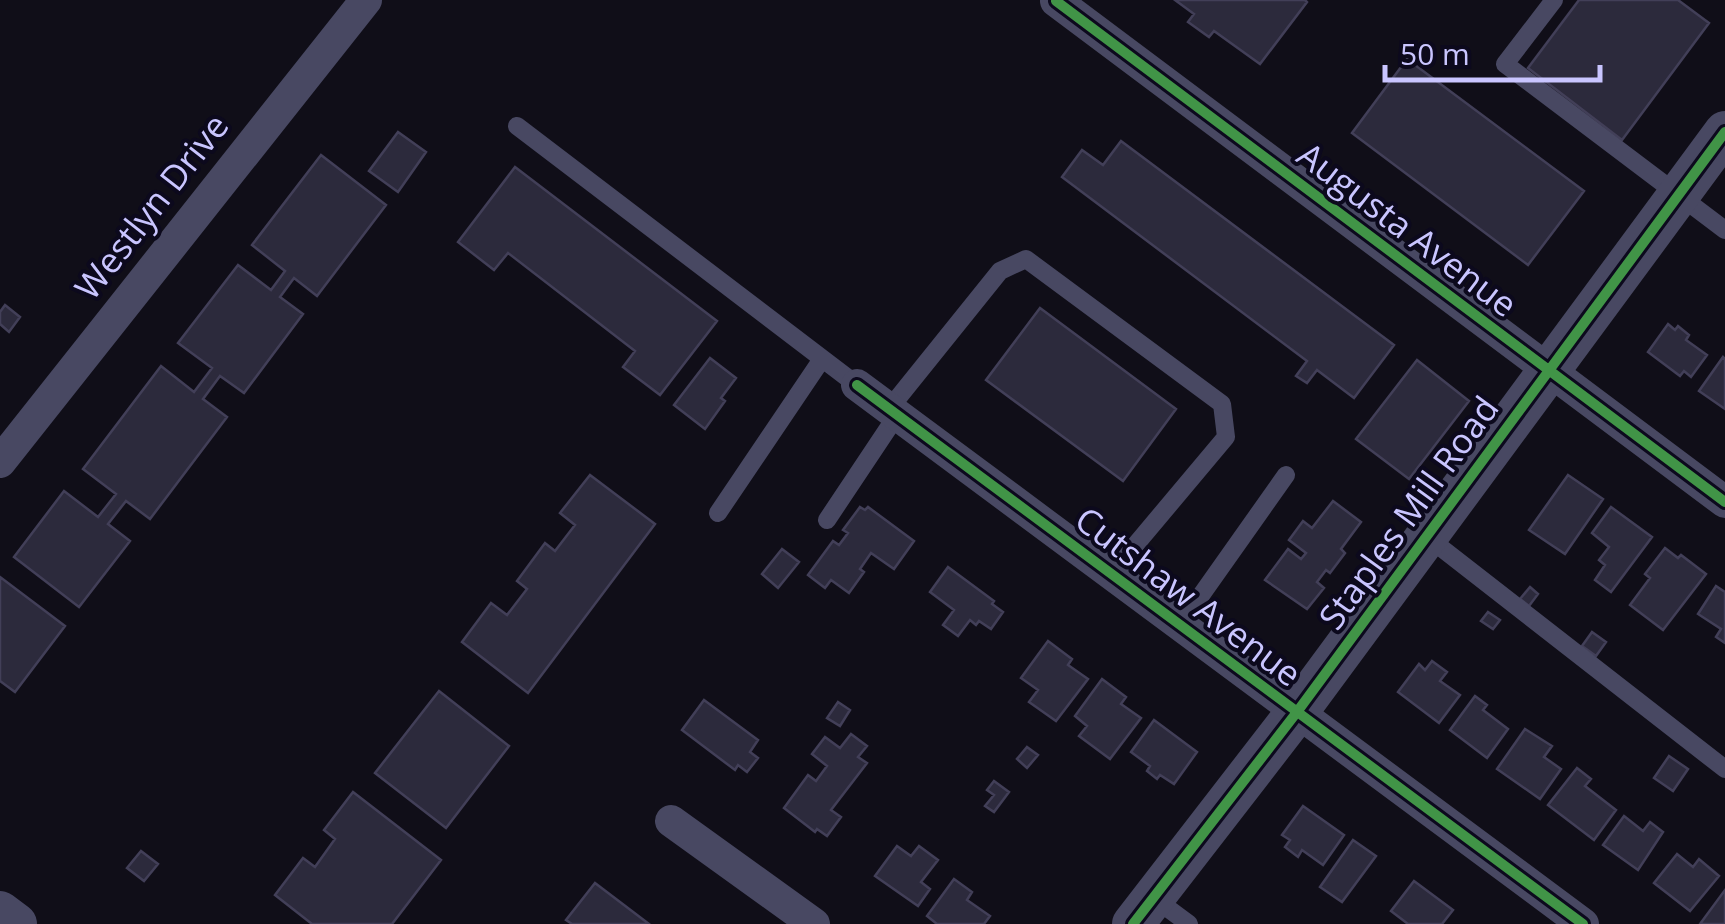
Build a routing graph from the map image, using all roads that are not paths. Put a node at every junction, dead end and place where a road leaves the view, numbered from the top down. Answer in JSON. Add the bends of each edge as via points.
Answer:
{"nodes":[{"id":1,"x":366,"y":0,"type":"edge"},
{"id":2,"x":1554,"y":0,"type":"edge"},
{"id":3,"x":1056,"y":1,"type":"edge"},
{"id":4,"x":517,"y":126,"type":"dead end"},
{"id":5,"x":1725,"y":132,"type":"edge"},
{"id":6,"x":1679,"y":194,"type":"junction"},
{"id":7,"x":1725,"y":230,"type":"edge"},
{"id":8,"x":822,"y":359,"type":"junction"},
{"id":9,"x":1549,"y":370,"type":"junction"},
{"id":10,"x":857,"y":385,"type":"joint"},
{"id":11,"x":893,"y":412,"type":"junction"},
{"id":12,"x":0,"y":462,"type":"edge"},
{"id":13,"x":1286,"y":475,"type":"dead end"},
{"id":14,"x":1725,"y":502,"type":"edge"},
{"id":15,"x":718,"y":513,"type":"dead end"},
{"id":16,"x":827,"y":520,"type":"dead end"},
{"id":17,"x":1426,"y":536,"type":"junction"},
{"id":18,"x":1111,"y":574,"type":"junction"},
{"id":19,"x":1180,"y":625,"type":"junction"},
{"id":20,"x":1297,"y":712,"type":"junction"},
{"id":21,"x":1725,"y":769,"type":"edge"},
{"id":22,"x":670,"y":821,"type":"dead end"},
{"id":23,"x":1144,"y":911,"type":"edge"},
{"id":24,"x":0,"y":912,"type":"edge"},
{"id":25,"x":16,"y":924,"type":"edge"},
{"id":26,"x":814,"y":924,"type":"edge"},
{"id":27,"x":1189,"y":924,"type":"edge"},
{"id":28,"x":1582,"y":924,"type":"edge"}],
"edges":[{"from":1,"to":12,"type":"street","name":"Westlyn Drive"},
{"from":2,"to":6,"type":"lane","via":[[1505,64]]},
{"from":3,"to":9,"type":"street","name":"Augusta Avenue"},
{"from":4,"to":8,"type":"lane"},
{"from":5,"to":6,"type":"street","name":"Staples Mill Road"},
{"from":6,"to":7,"type":"lane"},
{"from":6,"to":9,"type":"street","name":"Staples Mill Road"},
{"from":8,"to":10,"type":"lane"},
{"from":8,"to":15,"type":"lane"},
{"from":9,"to":14,"type":"street","name":"Augusta Avenue"},
{"from":9,"to":17,"type":"street","name":"Staples Mill Road"},
{"from":10,"to":11,"type":"street","name":"Cutshaw Avenue"},
{"from":11,"to":16,"type":"lane"},
{"from":11,"to":18,"type":"street","name":"Cutshaw Avenue"},
{"from":11,"to":18,"type":"lane","via":[[1000,272],[1026,258],[1195,382],[1222,404],[1226,437]]},
{"from":13,"to":19,"type":"lane"},
{"from":17,"to":20,"type":"street","name":"Staples Mill Road"},
{"from":17,"to":21,"type":"lane"},
{"from":18,"to":19,"type":"street","name":"Cutshaw Avenue"},
{"from":19,"to":20,"type":"street","name":"Cutshaw Avenue"},
{"from":20,"to":23,"type":"street","name":"Staples Mill Road"},
{"from":20,"to":28,"type":"street","name":"Cutshaw Avenue"},
{"from":22,"to":26,"type":"street"},
{"from":23,"to":27,"type":"lane"},
{"from":24,"to":25,"type":"street"}]}
